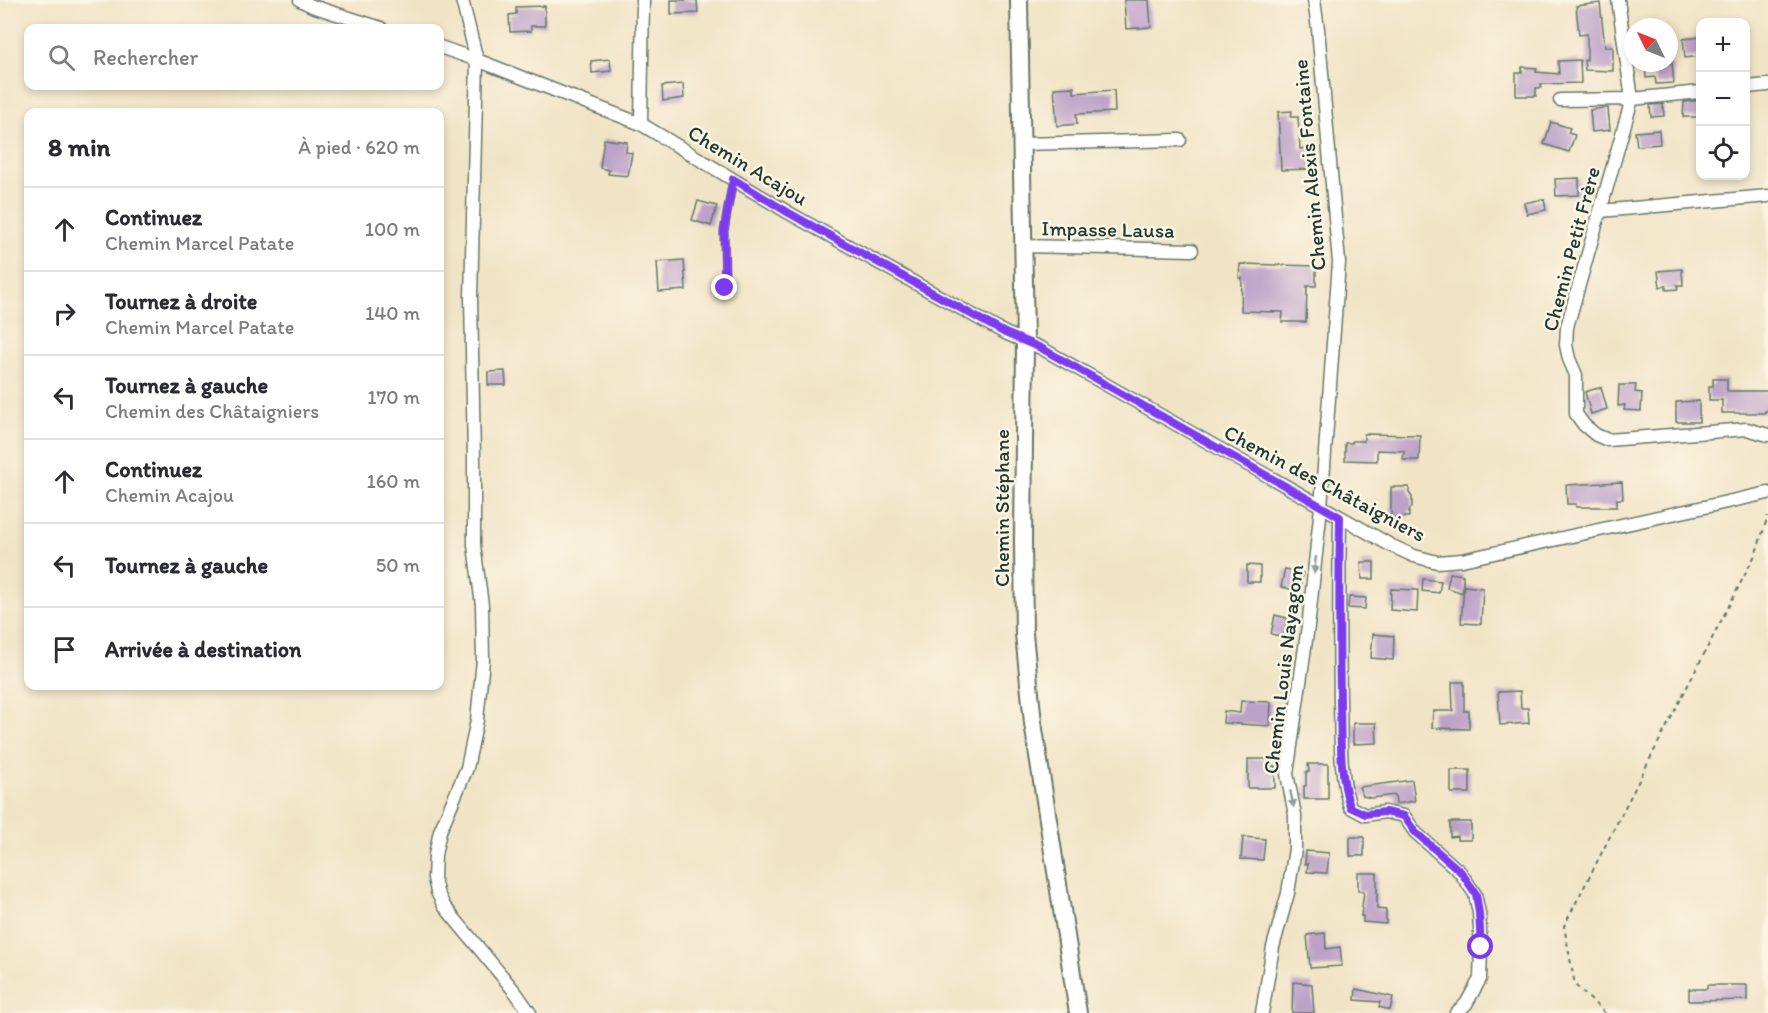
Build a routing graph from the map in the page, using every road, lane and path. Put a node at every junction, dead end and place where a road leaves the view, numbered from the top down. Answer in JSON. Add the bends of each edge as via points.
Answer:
{"nodes":[{"id":1,"x":300,"y":0,"type":"edge"},
{"id":2,"x":462,"y":0,"type":"edge"},
{"id":3,"x":643,"y":0,"type":"edge"},
{"id":4,"x":1019,"y":0,"type":"edge"},
{"id":5,"x":1314,"y":0,"type":"edge"},
{"id":6,"x":1618,"y":0,"type":"edge"},
{"id":7,"x":368,"y":24,"type":"edge"},
{"id":8,"x":444,"y":48,"type":"edge"},
{"id":9,"x":477,"y":60,"type":"junction"},
{"id":10,"x":1768,"y":85,"type":"edge"},
{"id":11,"x":1750,"y":87,"type":"edge"},
{"id":12,"x":1696,"y":93,"type":"edge"},
{"id":13,"x":1632,"y":99,"type":"junction"},
{"id":14,"x":1560,"y":100,"type":"dead end"},
{"id":15,"x":642,"y":124,"type":"junction"},
{"id":16,"x":1180,"y":140,"type":"dead end"},
{"id":17,"x":1022,"y":144,"type":"junction"},
{"id":18,"x":733,"y":179,"type":"junction"},
{"id":19,"x":1768,"y":196,"type":"edge"},
{"id":20,"x":1600,"y":211,"type":"junction"},
{"id":21,"x":1023,"y":246,"type":"junction"},
{"id":22,"x":1192,"y":250,"type":"dead end"},
{"id":23,"x":718,"y":294,"type":"dead end"},
{"id":24,"x":1025,"y":342,"type":"junction"},
{"id":25,"x":1768,"y":435,"type":"edge"},
{"id":26,"x":1768,"y":493,"type":"edge"},
{"id":27,"x":1322,"y":507,"type":"junction"},
{"id":28,"x":1768,"y":516,"type":"edge"},
{"id":29,"x":1340,"y":517,"type":"junction"},
{"id":30,"x":530,"y":1013,"type":"edge"},
{"id":31,"x":1078,"y":1013,"type":"edge"},
{"id":32,"x":1262,"y":1013,"type":"edge"},
{"id":33,"x":1456,"y":1013,"type":"edge"},
{"id":34,"x":1605,"y":1013,"type":"edge"}],
"edges":[{"from":1,"to":7,"type":"street"},
{"from":2,"to":9,"type":"street"},
{"from":3,"to":15,"type":"street"},
{"from":4,"to":17,"type":"main road","name":"Chemin Stéphane"},
{"from":5,"to":27,"type":"street","name":"Chemin Alexis Fontaine","via":[[1339,261]]},
{"from":6,"to":13,"type":"street","name":"Chemin Petit Frère"},
{"from":8,"to":9,"type":"street","name":"Chemin Acajou"},
{"from":9,"to":15,"type":"street","name":"Chemin Acajou"},
{"from":9,"to":30,"type":"street","via":[[471,297],[474,545],[483,605],[483,660],[467,768],[440,831],[433,867],[444,906]]},
{"from":10,"to":11,"type":"street"},
{"from":12,"to":13,"type":"street"},
{"from":13,"to":14,"type":"street"},
{"from":13,"to":20,"type":"street","name":"Chemin Petit Frère"},
{"from":15,"to":18,"type":"street","name":"Chemin Acajou"},
{"from":16,"to":17,"type":"street"},
{"from":17,"to":21,"type":"main road","name":"Chemin Stéphane"},
{"from":18,"to":23,"type":"lane","via":[[724,231],[725,288]]},
{"from":18,"to":24,"type":"street","name":"Chemin Acajou"},
{"from":19,"to":20,"type":"street"},
{"from":20,"to":25,"type":"street","name":"Chemin Petit Frère","via":[[1567,327],[1566,345],[1576,375],[1576,414],[1584,425],[1608,440],[1747,429]]},
{"from":21,"to":22,"type":"street","name":"Impasse Lausa"},
{"from":21,"to":24,"type":"main road","name":"Chemin Stéphane"},
{"from":24,"to":27,"type":"street","name":"Chemin des Châtaigniers"},
{"from":24,"to":31,"type":"main road","name":"Chemin Stéphane","via":[[1024,634],[1033,723]]},
{"from":26,"to":29,"type":"street","name":"Chemin des Châtaigniers","via":[[1446,562],[1414,556]]},
{"from":27,"to":29,"type":"street","name":"Chemin des Châtaigniers"},
{"from":27,"to":32,"type":"street","name":"Chemin Louis Nayagom","one_way":true,"via":[[1287,774],[1295,815],[1295,849]]},
{"from":28,"to":34,"type":"path","via":[[1756,553],[1564,926],[1575,985]]},
{"from":29,"to":33,"type":"street","via":[[1344,788],[1350,807],[1365,814],[1385,812],[1404,816],[1415,832],[1461,872],[1476,894],[1480,979]]}]}
